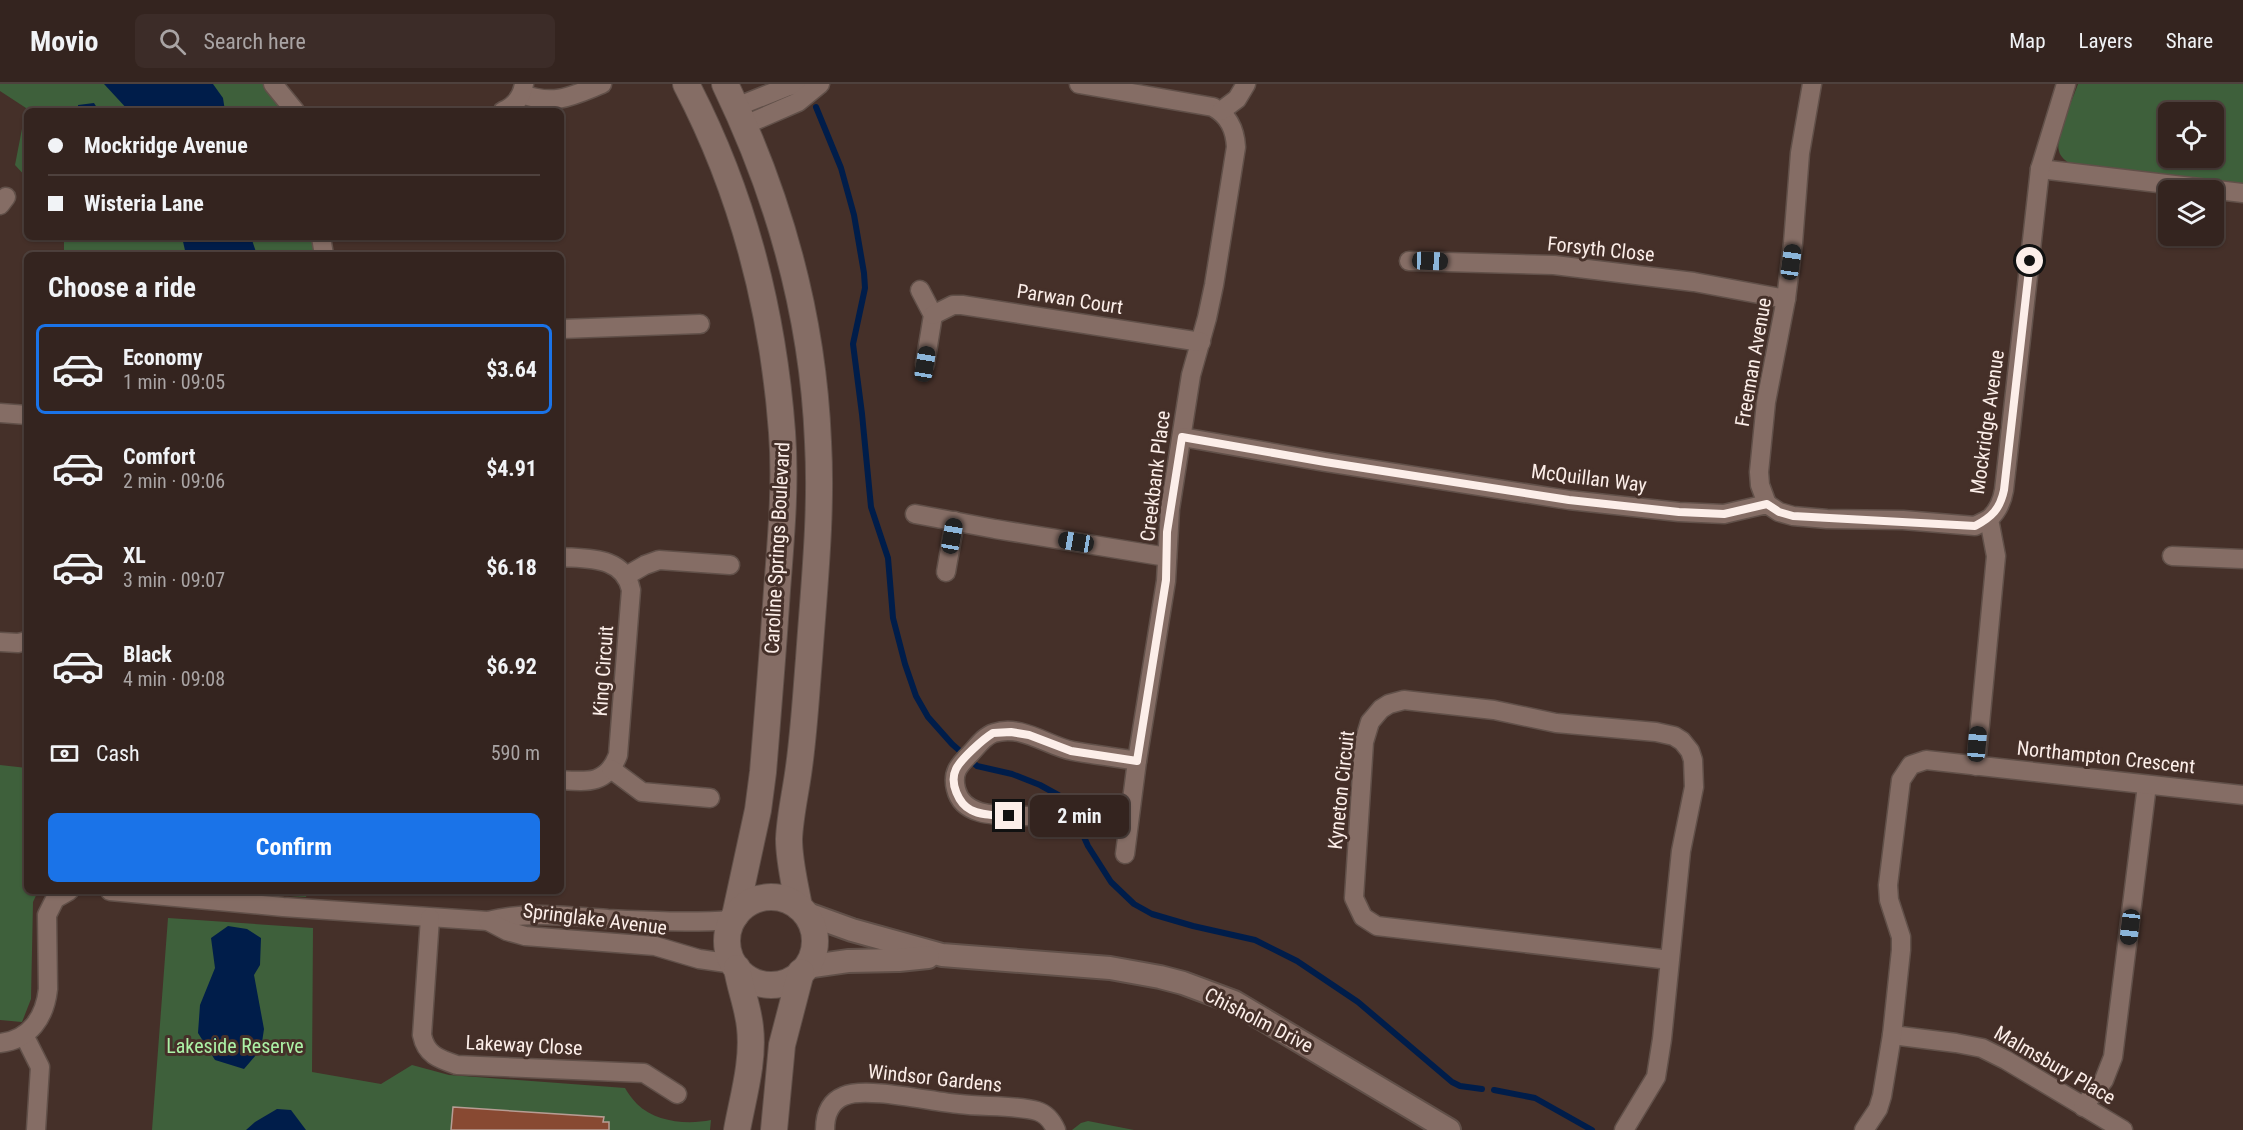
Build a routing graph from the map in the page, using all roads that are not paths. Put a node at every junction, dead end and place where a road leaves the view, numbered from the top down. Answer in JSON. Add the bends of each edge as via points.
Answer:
{"nodes":[{"id":1,"x":273,"y":84,"type":"edge"},
{"id":2,"x":283,"y":84,"type":"edge"},
{"id":3,"x":602,"y":84,"type":"edge"},
{"id":4,"x":686,"y":84,"type":"edge"},
{"id":5,"x":801,"y":84,"type":"edge"},
{"id":6,"x":820,"y":84,"type":"edge"},
{"id":7,"x":1079,"y":84,"type":"edge"},
{"id":8,"x":1246,"y":84,"type":"edge"},
{"id":9,"x":1811,"y":84,"type":"edge"},
{"id":10,"x":2066,"y":84,"type":"edge"},
{"id":11,"x":523,"y":89,"type":"edge"},
{"id":12,"x":736,"y":105,"type":"edge"},
{"id":13,"x":293,"y":107,"type":"edge"},
{"id":14,"x":508,"y":108,"type":"edge"},
{"id":15,"x":1221,"y":111,"type":"junction"},
{"id":16,"x":709,"y":133,"type":"junction"},
{"id":17,"x":2040,"y":169,"type":"junction"},
{"id":18,"x":2243,"y":193,"type":"edge"},
{"id":19,"x":1409,"y":261,"type":"dead end"},
{"id":20,"x":920,"y":290,"type":"dead end"},
{"id":21,"x":1786,"y":299,"type":"junction"},
{"id":22,"x":933,"y":315,"type":"junction"},
{"id":23,"x":700,"y":324,"type":"dead end"},
{"id":24,"x":564,"y":329,"type":"edge"},
{"id":25,"x":1201,"y":342,"type":"junction"},
{"id":26,"x":925,"y":364,"type":"dead end"},
{"id":27,"x":0,"y":412,"type":"edge"},
{"id":28,"x":24,"y":415,"type":"edge"},
{"id":29,"x":1182,"y":437,"type":"junction"},
{"id":30,"x":1767,"y":504,"type":"junction"},
{"id":31,"x":915,"y":514,"type":"dead end"},
{"id":32,"x":1989,"y":519,"type":"junction"},
{"id":33,"x":955,"y":521,"type":"junction"},
{"id":34,"x":1167,"y":556,"type":"junction"},
{"id":35,"x":2172,"y":556,"type":"dead end"},
{"id":36,"x":564,"y":557,"type":"edge"},
{"id":37,"x":2243,"y":559,"type":"edge"},
{"id":38,"x":730,"y":565,"type":"dead end"},
{"id":39,"x":946,"y":572,"type":"dead end"},
{"id":40,"x":626,"y":576,"type":"junction"},
{"id":41,"x":0,"y":642,"type":"edge"},
{"id":42,"x":24,"y":642,"type":"edge"},
{"id":43,"x":1137,"y":761,"type":"junction"},
{"id":44,"x":1976,"y":766,"type":"junction"},
{"id":45,"x":611,"y":769,"type":"junction"},
{"id":46,"x":564,"y":780,"type":"edge"},
{"id":47,"x":2147,"y":784,"type":"junction"},
{"id":48,"x":2243,"y":795,"type":"edge"},
{"id":49,"x":710,"y":798,"type":"dead end"},
{"id":50,"x":1027,"y":816,"type":"dead end"},
{"id":51,"x":1125,"y":854,"type":"dead end"},
{"id":52,"x":64,"y":894,"type":"edge"},
{"id":53,"x":146,"y":894,"type":"edge"},
{"id":54,"x":802,"y":910,"type":"junction"},
{"id":55,"x":430,"y":918,"type":"junction"},
{"id":56,"x":734,"y":918,"type":"junction"},
{"id":57,"x":488,"y":921,"type":"junction"},
{"id":58,"x":942,"y":955,"type":"junction"},
{"id":59,"x":1670,"y":960,"type":"junction"},
{"id":60,"x":736,"y":966,"type":"junction"},
{"id":61,"x":804,"y":970,"type":"junction"},
{"id":62,"x":24,"y":1035,"type":"junction"},
{"id":63,"x":1892,"y":1035,"type":"junction"},
{"id":64,"x":0,"y":1043,"type":"edge"},
{"id":65,"x":677,"y":1094,"type":"dead end"},
{"id":66,"x":2084,"y":1107,"type":"junction"},
{"id":67,"x":36,"y":1130,"type":"edge"},
{"id":68,"x":737,"y":1130,"type":"edge"},
{"id":69,"x":774,"y":1130,"type":"edge"},
{"id":70,"x":825,"y":1130,"type":"edge"},
{"id":71,"x":1056,"y":1130,"type":"edge"},
{"id":72,"x":1449,"y":1130,"type":"edge"},
{"id":73,"x":1623,"y":1130,"type":"edge"},
{"id":74,"x":1864,"y":1130,"type":"edge"},
{"id":75,"x":2123,"y":1130,"type":"edge"}],
"edges":[{"from":1,"to":13,"type":"street"},
{"from":2,"to":13,"type":"street"},
{"from":3,"to":11,"type":"street","via":[[556,100],[535,98]]},
{"from":4,"to":16,"type":"main road","name":"Caroline Springs Boulevard"},
{"from":5,"to":12,"type":"street"},
{"from":6,"to":12,"type":"street","via":[[798,102]]},
{"from":7,"to":15,"type":"street","via":[[1201,104]]},
{"from":8,"to":15,"type":"street","via":[[1237,99]]},
{"from":9,"to":21,"type":"street","name":"Freeman Avenue"},
{"from":10,"to":17,"type":"street","name":"Mockridge Avenue"},
{"from":11,"to":14,"type":"street"},
{"from":12,"to":16,"type":"main road"},
{"from":12,"to":54,"type":"main road","name":"Caroline Springs Boulevard","via":[[770,190],[795,275],[818,430],[818,524],[803,737],[789,839],[790,862]]},
{"from":15,"to":25,"type":"street","name":"Creekbank Place","via":[[1232,126],[1236,147]]},
{"from":16,"to":56,"type":"main road","name":"Caroline Springs Boulevard","via":[[739,209],[754,262],[771,340],[782,433],[782,526],[763,772]]},
{"from":17,"to":18,"type":"street"},
{"from":17,"to":32,"type":"street","name":"Mockridge Avenue","via":[[2004,490],[2002,502]]},
{"from":19,"to":21,"type":"street","name":"Forsyth Close","via":[[1554,265],[1694,282]]},
{"from":20,"to":22,"type":"street"},
{"from":21,"to":30,"type":"street","name":"Freeman Avenue","via":[[1766,402],[1759,472]]},
{"from":22,"to":25,"type":"street","name":"Parwan Court","via":[[962,306]]},
{"from":22,"to":26,"type":"street"},
{"from":23,"to":24,"type":"street"},
{"from":25,"to":29,"type":"street","name":"Creekbank Place","via":[[1191,375]]},
{"from":27,"to":28,"type":"street"},
{"from":29,"to":30,"type":"street","name":"McQuillan Way","via":[[1569,500],[1724,514]]},
{"from":29,"to":34,"type":"street","name":"Creekbank Place","via":[[1167,532]]},
{"from":30,"to":32,"type":"street","via":[[1793,516],[1816,518],[1975,526]]},
{"from":31,"to":33,"type":"street"},
{"from":32,"to":44,"type":"street","name":"Mockridge Avenue","via":[[1996,556]]},
{"from":33,"to":34,"type":"street"},
{"from":33,"to":39,"type":"street"},
{"from":34,"to":43,"type":"street","name":"Creekbank Place"},
{"from":35,"to":37,"type":"street"},
{"from":36,"to":40,"type":"street","via":[[603,561]]},
{"from":38,"to":40,"type":"street","via":[[659,560]]},
{"from":40,"to":45,"type":"street","name":"King Circuit","via":[[631,590],[620,749]]},
{"from":41,"to":42,"type":"street"},
{"from":43,"to":50,"type":"street","via":[[1071,751],[1029,735],[993,733],[956,769],[953,779],[957,796],[971,810]]},
{"from":43,"to":51,"type":"street","name":"Creekbank Place"},
{"from":44,"to":47,"type":"street","name":"Northampton Crescent"},
{"from":44,"to":63,"type":"street","name":"Northampton Crescent","via":[[1917,761],[1901,780],[1888,893],[1901,942]]},
{"from":45,"to":46,"type":"street","via":[[589,781]]},
{"from":45,"to":49,"type":"street","via":[[642,792]]},
{"from":47,"to":48,"type":"street","name":"Northampton Crescent"},
{"from":47,"to":66,"type":"street","via":[[2113,1057],[2104,1080]]},
{"from":52,"to":62,"type":"street","via":[[55,899],[47,915],[47,1001],[39,1020]]},
{"from":53,"to":55,"type":"street","name":"Springlake Avenue"},
{"from":54,"to":56,"type":"main road","via":[[777,897],[765,897],[743,907]]},
{"from":54,"to":58,"type":"street","name":"Chisholm Drive","via":[[852,930]]},
{"from":54,"to":61,"type":"main road","via":[[815,940]]},
{"from":55,"to":57,"type":"street","name":"Springlake Avenue"},
{"from":55,"to":65,"type":"street","name":"Lakeway Close","via":[[422,1035],[435,1058],[457,1065],[644,1074]]},
{"from":56,"to":57,"type":"street","name":"Springlake Avenue","via":[[682,923],[516,916]]},
{"from":56,"to":60,"type":"main road","via":[[727,943]]},
{"from":57,"to":60,"type":"street","name":"Springlake Avenue","via":[[525,936],[655,946]]},
{"from":58,"to":61,"type":"street","name":"Chisholm Drive","via":[[848,961]]},
{"from":58,"to":72,"type":"street","name":"Chisholm Drive","via":[[1110,968],[1183,983],[1234,1002]]},
{"from":59,"to":59,"type":"street","name":"Kyneton Circuit","via":[[1681,851],[1694,775],[1690,751],[1682,741],[1656,732],[1556,723],[1494,710],[1410,700],[1389,704],[1373,717],[1364,741],[1354,898],[1363,917],[1377,926]]},
{"from":59,"to":73,"type":"street","name":"Kyneton Circuit","via":[[1658,1072]]},
{"from":60,"to":61,"type":"main road","via":[[756,982],[768,984],[791,979]]},
{"from":60,"to":68,"type":"main road","via":[[751,1043]]},
{"from":61,"to":69,"type":"main road","via":[[782,1045]]},
{"from":62,"to":64,"type":"street"},
{"from":62,"to":67,"type":"street","via":[[40,1067]]},
{"from":63,"to":66,"type":"street","name":"Malmsbury Place","via":[[1982,1048]]},
{"from":63,"to":74,"type":"street","name":"Northampton Crescent","via":[[1882,1096]]},
{"from":66,"to":75,"type":"street","name":"Malmsbury Place"},
{"from":70,"to":71,"type":"street","name":"Windsor Gardens","via":[[827,1113],[834,1102],[847,1094],[865,1093],[1031,1110],[1046,1115]]}]}
